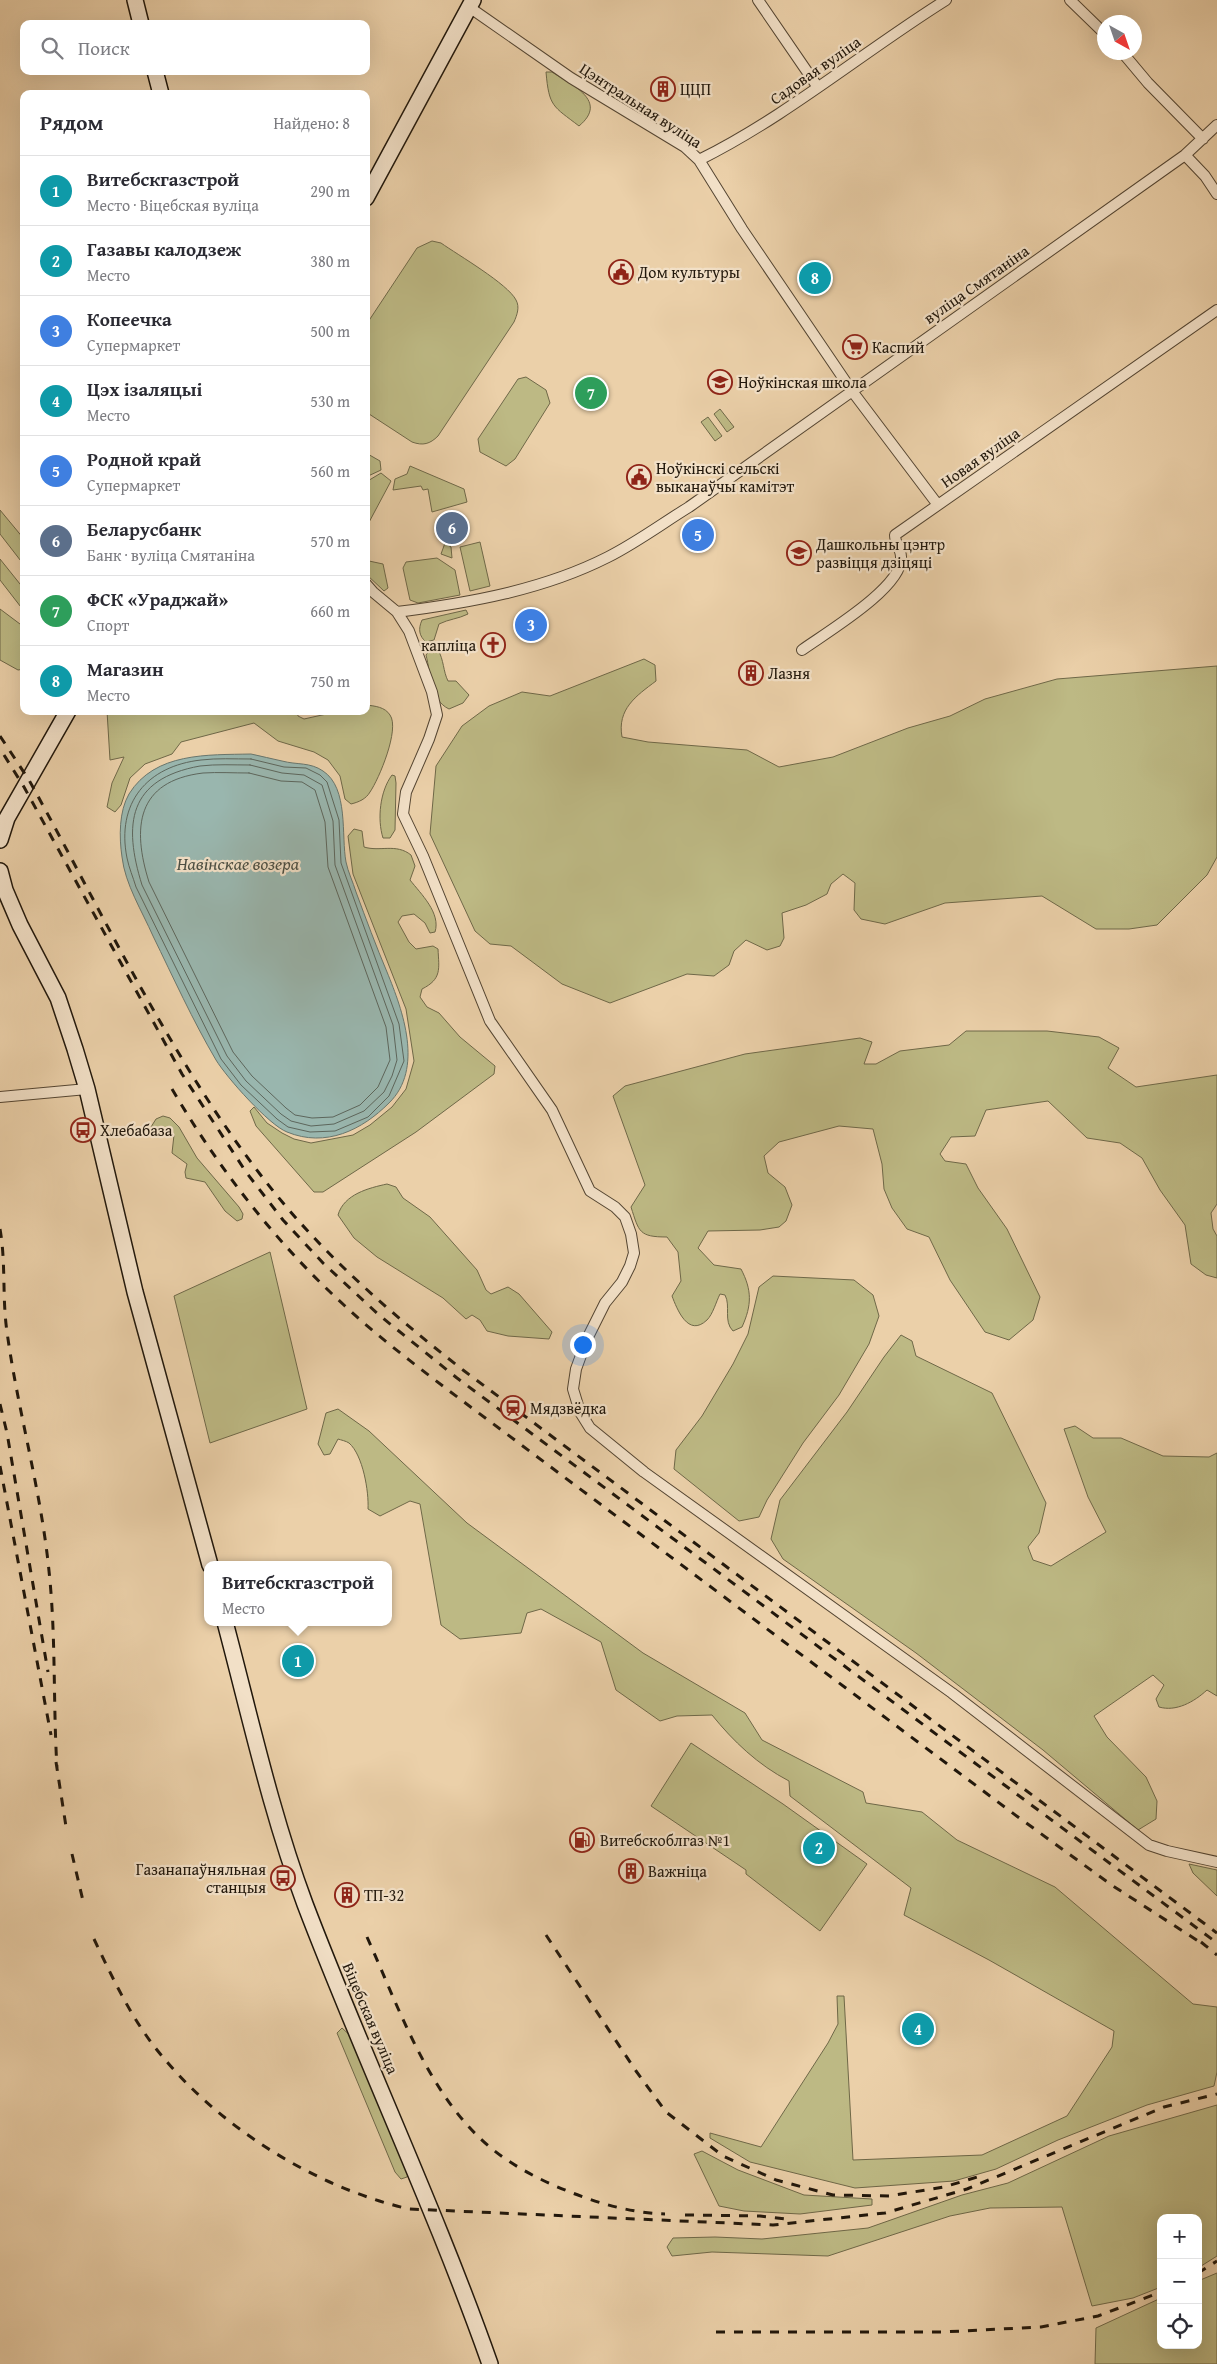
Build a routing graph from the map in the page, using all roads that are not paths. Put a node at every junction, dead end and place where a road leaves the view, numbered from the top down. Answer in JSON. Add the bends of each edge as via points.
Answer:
{"nodes":[{"id":1,"x":135,"y":0,"type":"edge"},
{"id":2,"x":758,"y":0,"type":"edge"},
{"id":3,"x":946,"y":0,"type":"edge"},
{"id":4,"x":1070,"y":0,"type":"edge"},
{"id":5,"x":470,"y":4,"type":"edge"},
{"id":6,"x":141,"y":20,"type":"edge"},
{"id":7,"x":1097,"y":27,"type":"edge"},
{"id":8,"x":1129,"y":60,"type":"edge"},
{"id":9,"x":156,"y":75,"type":"edge"},
{"id":10,"x":817,"y":86,"type":"junction"},
{"id":11,"x":160,"y":90,"type":"edge"},
{"id":12,"x":1217,"y":125,"type":"edge"},
{"id":13,"x":1203,"y":139,"type":"junction"},
{"id":14,"x":1185,"y":155,"type":"junction"},
{"id":15,"x":699,"y":160,"type":"junction"},
{"id":16,"x":370,"y":191,"type":"edge"},
{"id":17,"x":1217,"y":194,"type":"edge"},
{"id":18,"x":1217,"y":310,"type":"edge"},
{"id":19,"x":852,"y":391,"type":"junction"},
{"id":20,"x":938,"y":504,"type":"junction"},
{"id":21,"x":370,"y":589,"type":"edge"},
{"id":22,"x":398,"y":612,"type":"junction"},
{"id":23,"x":802,"y":650,"type":"dead end"},
{"id":24,"x":66,"y":715,"type":"edge"},
{"id":25,"x":0,"y":840,"type":"edge"},
{"id":26,"x":0,"y":870,"type":"edge"},
{"id":27,"x":87,"y":1089,"type":"junction"},
{"id":28,"x":0,"y":1097,"type":"edge"},
{"id":29,"x":209,"y":1561,"type":"edge"},
{"id":30,"x":226,"y":1626,"type":"edge"},
{"id":31,"x":1217,"y":1862,"type":"edge"},
{"id":32,"x":490,"y":2364,"type":"edge"}],
"edges":[{"from":1,"to":6,"type":"main road"},
{"from":2,"to":10,"type":"street"},
{"from":3,"to":10,"type":"street","name":"Садовая вуліца"},
{"from":4,"to":7,"type":"street"},
{"from":5,"to":15,"type":"street","name":"Цэнтральная вуліца","via":[[571,78],[684,147]]},
{"from":5,"to":16,"type":"main road"},
{"from":8,"to":13,"type":"street"},
{"from":9,"to":11,"type":"main road"},
{"from":10,"to":15,"type":"street","name":"Садовая вуліца","via":[[735,142]]},
{"from":12,"to":13,"type":"street","name":"вуліца Смятаніна"},
{"from":13,"to":14,"type":"street","name":"вуліца Смятаніна"},
{"from":14,"to":17,"type":"street"},
{"from":14,"to":19,"type":"street","name":"вуліца Смятаніна"},
{"from":15,"to":19,"type":"street","name":"Цэнтральная вуліца"},
{"from":18,"to":20,"type":"street","name":"Новая вуліца"},
{"from":19,"to":20,"type":"street","name":"Цэнтральная вуліца"},
{"from":19,"to":22,"type":"street","name":"вуліца Смятаніна","via":[[689,506],[608,557],[557,579],[466,602]]},
{"from":20,"to":23,"type":"street","name":"Новая вуліца","via":[[895,535],[902,558],[898,572],[876,598]]},
{"from":21,"to":22,"type":"street"},
{"from":22,"to":31,"type":"street","via":[[418,648],[437,715],[406,792],[403,814],[490,1021],[552,1110],[590,1191],[625,1217],[632,1234],[634,1253],[630,1266],[605,1303],[576,1369],[573,1389],[580,1412],[590,1428],[644,1472],[952,1693],[1149,1845]]},
{"from":24,"to":25,"type":"main road","via":[[7,818]]},
{"from":26,"to":27,"type":"main road","via":[[20,925],[58,998]]},
{"from":27,"to":28,"type":"street"},
{"from":27,"to":29,"type":"main road","via":[[135,1292]]},
{"from":30,"to":32,"type":"main road","name":"Віцебская вуліца","via":[[305,1904],[404,2142]]}]}
